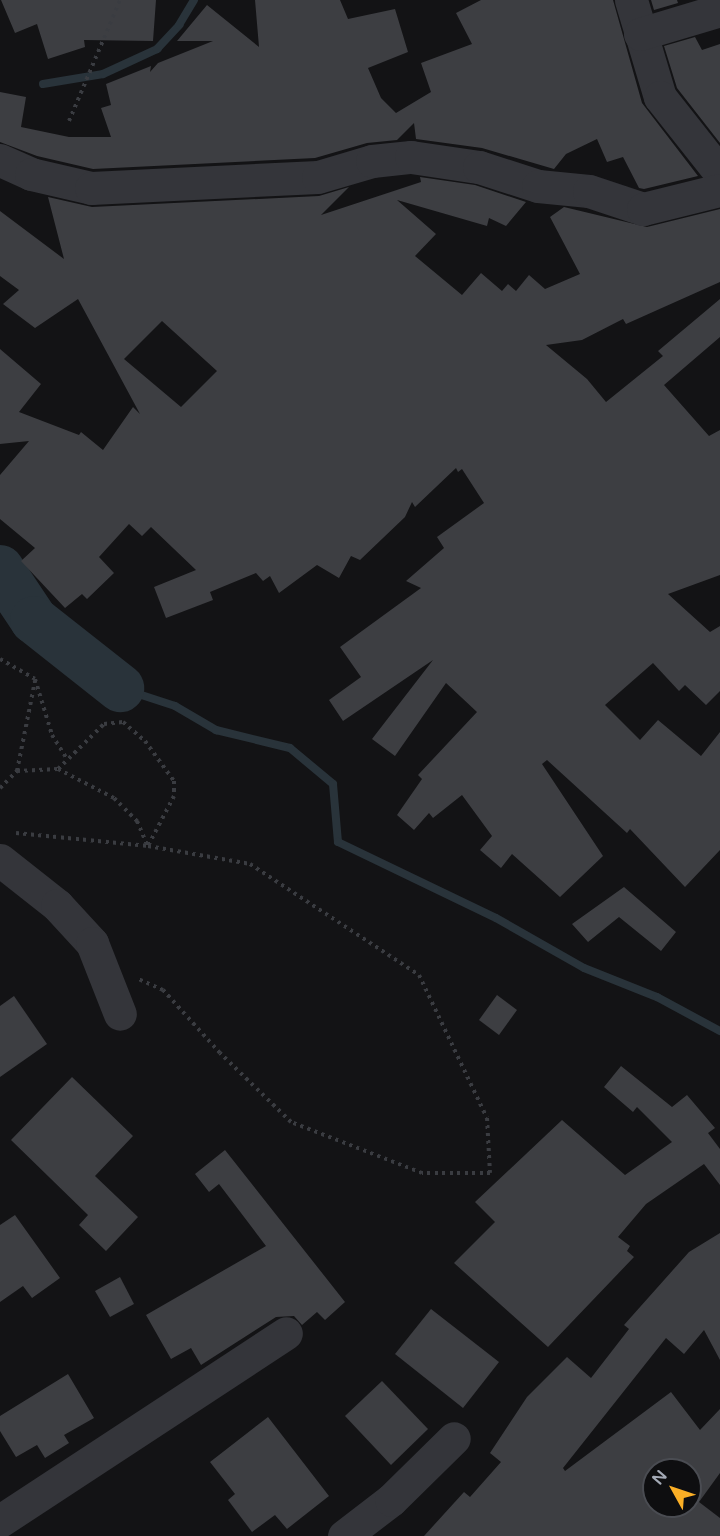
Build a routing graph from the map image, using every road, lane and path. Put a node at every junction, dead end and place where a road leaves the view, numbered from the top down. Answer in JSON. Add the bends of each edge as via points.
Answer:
{"nodes":[{"id":1,"x":120,"y":0,"type":"edge"},
{"id":2,"x":631,"y":0,"type":"edge"},
{"id":3,"x":720,"y":10,"type":"edge"},
{"id":4,"x":640,"y":34,"type":"junction"},
{"id":5,"x":69,"y":121,"type":"dead end"},
{"id":6,"x":0,"y":160,"type":"edge"},
{"id":7,"x":720,"y":174,"type":"edge"},
{"id":8,"x":720,"y":190,"type":"edge"},
{"id":9,"x":0,"y":659,"type":"edge"},
{"id":10,"x":35,"y":680,"type":"junction"},
{"id":11,"x":67,"y":759,"type":"junction"},
{"id":12,"x":58,"y":769,"type":"junction"},
{"id":13,"x":17,"y":771,"type":"junction"},
{"id":14,"x":0,"y":788,"type":"edge"},
{"id":15,"x":6,"y":846,"type":"edge"},
{"id":16,"x":147,"y":846,"type":"junction"},
{"id":17,"x":100,"y":961,"type":"junction"},
{"id":18,"x":120,"y":1014,"type":"dead end"},
{"id":19,"x":286,"y":1333,"type":"dead end"},
{"id":20,"x":454,"y":1438,"type":"dead end"},
{"id":21,"x":0,"y":1521,"type":"edge"},
{"id":22,"x":344,"y":1536,"type":"edge"}],
"edges":[{"from":1,"to":5,"type":"path"},
{"from":2,"to":4,"type":"street"},
{"from":3,"to":4,"type":"street"},
{"from":4,"to":7,"type":"street","via":[[660,97]]},
{"from":6,"to":8,"type":"street","via":[[31,174],[92,188],[318,177],[372,161],[411,157],[478,166],[538,186],[589,191],[643,209]]},
{"from":9,"to":10,"type":"path"},
{"from":10,"to":11,"type":"path","via":[[52,735]]},
{"from":10,"to":13,"type":"path"},
{"from":11,"to":12,"type":"path"},
{"from":11,"to":16,"type":"path","via":[[104,724],[123,722],[145,741],[174,782],[174,796]]},
{"from":12,"to":13,"type":"path"},
{"from":12,"to":16,"type":"path","via":[[114,798],[137,821]]},
{"from":13,"to":14,"type":"path"},
{"from":15,"to":16,"type":"path"},
{"from":15,"to":17,"type":"street","via":[[92,943]]},
{"from":16,"to":17,"type":"path","via":[[250,864],[419,975],[487,1118],[490,1173],[422,1173],[291,1122],[163,990]]},
{"from":17,"to":18,"type":"street"},
{"from":19,"to":21,"type":"street"},
{"from":20,"to":22,"type":"street","via":[[392,1500]]}]}
